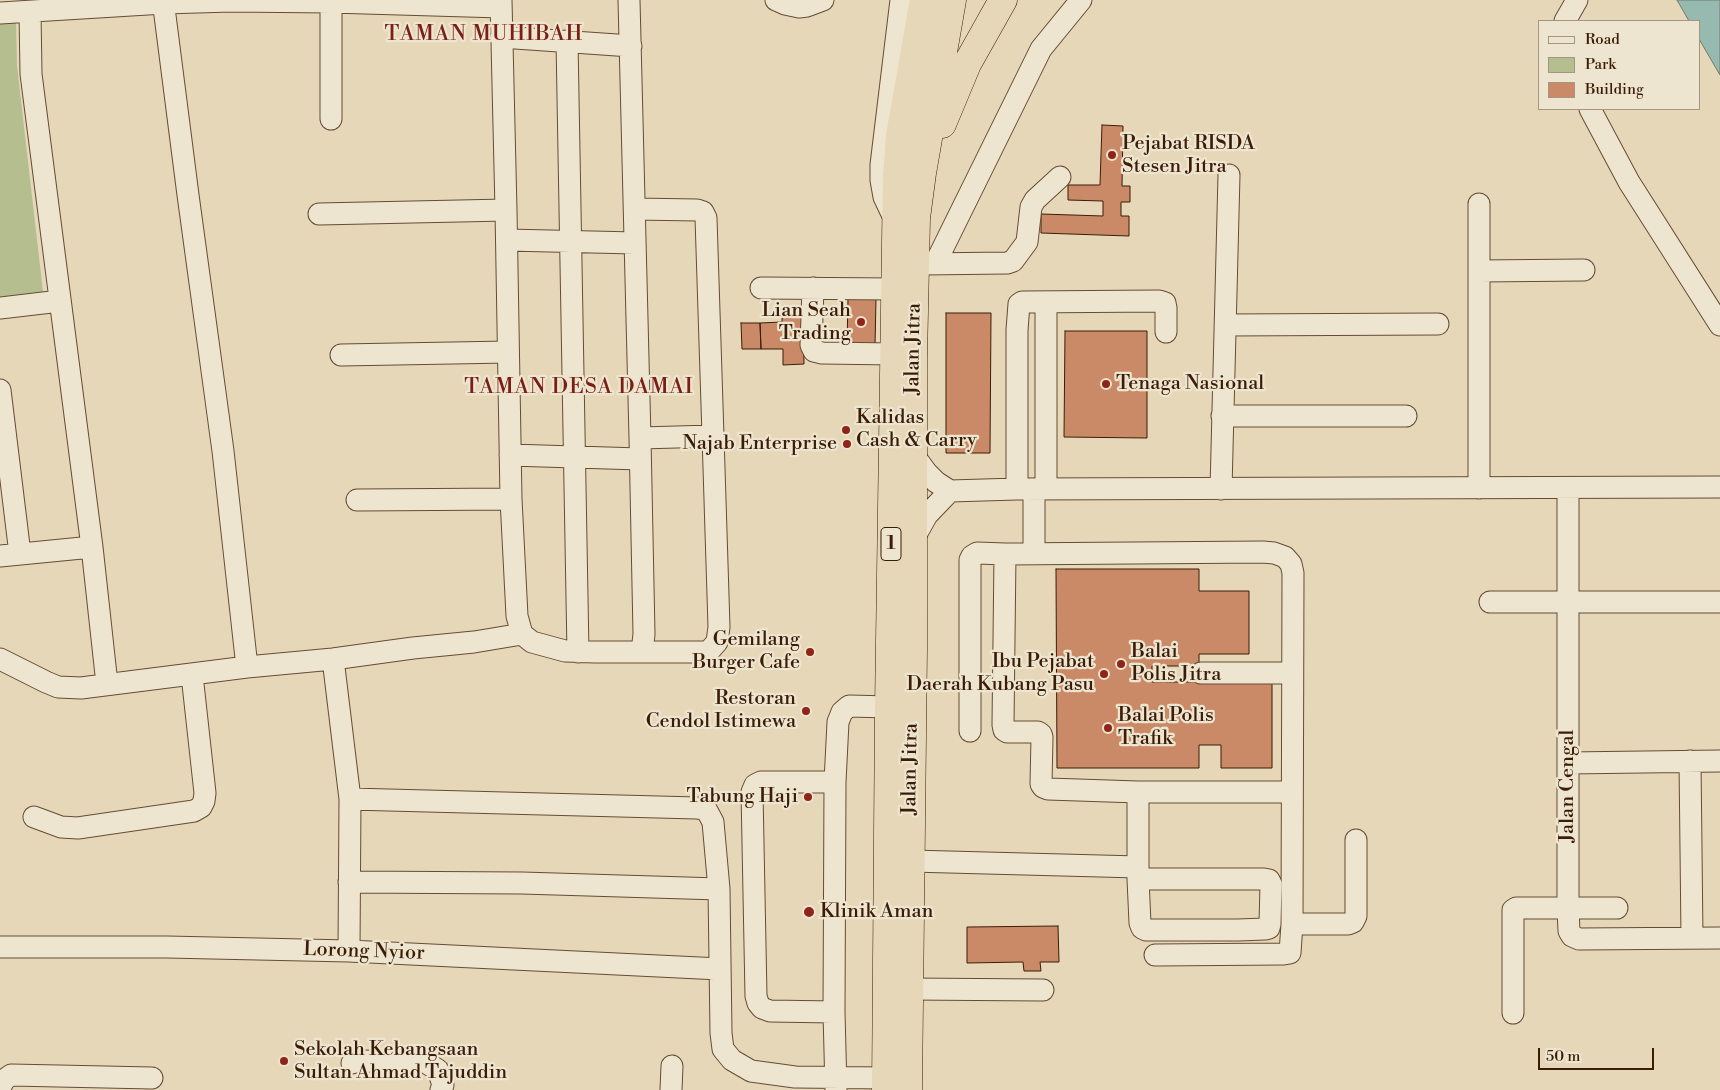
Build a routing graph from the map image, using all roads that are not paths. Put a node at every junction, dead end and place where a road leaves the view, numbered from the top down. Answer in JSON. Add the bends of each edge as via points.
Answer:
{"nodes":[{"id":1,"x":629,"y":0,"type":"edge"},
{"id":2,"x":776,"y":0,"type":"edge"},
{"id":3,"x":823,"y":0,"type":"edge"},
{"id":4,"x":901,"y":0,"type":"edge"},
{"id":5,"x":924,"y":0,"type":"edge"},
{"id":6,"x":952,"y":0,"type":"edge"},
{"id":7,"x":1003,"y":0,"type":"edge"},
{"id":8,"x":1081,"y":0,"type":"edge"},
{"id":9,"x":1577,"y":0,"type":"edge"},
{"id":10,"x":164,"y":2,"type":"edge"},
{"id":11,"x":331,"y":2,"type":"junction"},
{"id":12,"x":501,"y":4,"type":"edge"},
{"id":13,"x":30,"y":12,"type":"junction"},
{"id":14,"x":0,"y":13,"type":"edge"},
{"id":15,"x":1567,"y":20,"type":"edge"},
{"id":16,"x":501,"y":37,"type":"junction"},
{"id":17,"x":567,"y":41,"type":"junction"},
{"id":18,"x":631,"y":46,"type":"junction"},
{"id":19,"x":1591,"y":110,"type":"edge"},
{"id":20,"x":331,"y":119,"type":"dead end"},
{"id":21,"x":922,"y":173,"type":"junction"},
{"id":22,"x":1229,"y":175,"type":"dead end"},
{"id":23,"x":1060,"y":177,"type":"dead end"},
{"id":24,"x":1479,"y":204,"type":"dead end"},
{"id":25,"x":635,"y":209,"type":"junction"},
{"id":26,"x":506,"y":210,"type":"junction"},
{"id":27,"x":318,"y":214,"type":"dead end"},
{"id":28,"x":897,"y":223,"type":"junction"},
{"id":29,"x":507,"y":240,"type":"junction"},
{"id":30,"x":570,"y":241,"type":"junction"},
{"id":31,"x":635,"y":243,"type":"junction"},
{"id":32,"x":925,"y":264,"type":"junction"},
{"id":33,"x":1479,"y":270,"type":"junction"},
{"id":34,"x":1584,"y":270,"type":"dead end"},
{"id":35,"x":760,"y":288,"type":"dead end"},
{"id":36,"x":813,"y":288,"type":"junction"},
{"id":37,"x":895,"y":289,"type":"junction"},
{"id":38,"x":60,"y":301,"type":"junction"},
{"id":39,"x":1046,"y":302,"type":"junction"},
{"id":40,"x":0,"y":308,"type":"edge"},
{"id":41,"x":1438,"y":324,"type":"dead end"},
{"id":42,"x":1720,"y":324,"type":"edge"},
{"id":43,"x":1226,"y":325,"type":"junction"},
{"id":44,"x":1166,"y":332,"type":"dead end"},
{"id":45,"x":508,"y":352,"type":"junction"},
{"id":46,"x":894,"y":354,"type":"junction"},
{"id":47,"x":341,"y":355,"type":"dead end"},
{"id":48,"x":1018,"y":384,"type":"junction"},
{"id":49,"x":1045,"y":384,"type":"junction"},
{"id":50,"x":0,"y":390,"type":"edge"},
{"id":51,"x":1222,"y":416,"type":"junction"},
{"id":52,"x":1406,"y":416,"type":"dead end"},
{"id":53,"x":713,"y":436,"type":"junction"},
{"id":54,"x":640,"y":448,"type":"junction"},
{"id":55,"x":913,"y":454,"type":"junction"},
{"id":56,"x":510,"y":455,"type":"junction"},
{"id":57,"x":575,"y":457,"type":"junction"},
{"id":58,"x":1720,"y":487,"type":"edge"},
{"id":59,"x":1479,"y":488,"type":"junction"},
{"id":60,"x":1568,"y":488,"type":"junction"},
{"id":61,"x":1221,"y":489,"type":"junction"},
{"id":62,"x":1032,"y":490,"type":"junction"},
{"id":63,"x":950,"y":491,"type":"junction"},
{"id":64,"x":511,"y":499,"type":"junction"},
{"id":65,"x":357,"y":500,"type":"dead end"},
{"id":66,"x":913,"y":540,"type":"junction"},
{"id":67,"x":92,"y":547,"type":"junction"},
{"id":68,"x":1005,"y":554,"type":"junction"},
{"id":69,"x":1034,"y":554,"type":"junction"},
{"id":70,"x":10,"y":555,"type":"edge"},
{"id":71,"x":1568,"y":601,"type":"junction"},
{"id":72,"x":1490,"y":602,"type":"dead end"},
{"id":73,"x":1720,"y":602,"type":"edge"},
{"id":74,"x":522,"y":634,"type":"junction"},
{"id":75,"x":578,"y":652,"type":"junction"},
{"id":76,"x":642,"y":652,"type":"junction"},
{"id":77,"x":0,"y":659,"type":"edge"},
{"id":78,"x":333,"y":659,"type":"junction"},
{"id":79,"x":247,"y":667,"type":"junction"},
{"id":80,"x":1202,"y":673,"type":"dead end"},
{"id":81,"x":1292,"y":673,"type":"junction"},
{"id":82,"x":192,"y":675,"type":"junction"},
{"id":83,"x":107,"y":684,"type":"junction"},
{"id":84,"x":889,"y":706,"type":"junction"},
{"id":85,"x":970,"y":730,"type":"dead end"},
{"id":86,"x":1690,"y":761,"type":"junction"},
{"id":87,"x":1720,"y":761,"type":"edge"},
{"id":88,"x":1568,"y":763,"type":"junction"},
{"id":89,"x":835,"y":782,"type":"junction"},
{"id":90,"x":1138,"y":792,"type":"junction"},
{"id":91,"x":1292,"y":792,"type":"junction"},
{"id":92,"x":350,"y":799,"type":"junction"},
{"id":93,"x":34,"y":817,"type":"dead end"},
{"id":94,"x":1356,"y":840,"type":"dead end"},
{"id":95,"x":910,"y":861,"type":"junction"},
{"id":96,"x":1138,"y":873,"type":"junction"},
{"id":97,"x":349,"y":882,"type":"junction"},
{"id":98,"x":719,"y":889,"type":"junction"},
{"id":99,"x":1617,"y":908,"type":"dead end"},
{"id":100,"x":1568,"y":909,"type":"junction"},
{"id":101,"x":1292,"y":924,"type":"junction"},
{"id":102,"x":1238,"y":930,"type":"junction"},
{"id":103,"x":1692,"y":938,"type":"junction"},
{"id":104,"x":1720,"y":938,"type":"edge"},
{"id":105,"x":4,"y":946,"type":"edge"},
{"id":106,"x":350,"y":951,"type":"junction"},
{"id":107,"x":1238,"y":954,"type":"junction"},
{"id":108,"x":1155,"y":955,"type":"dead end"},
{"id":109,"x":720,"y":969,"type":"junction"},
{"id":110,"x":909,"y":989,"type":"junction"},
{"id":111,"x":1043,"y":990,"type":"dead end"},
{"id":112,"x":834,"y":1012,"type":"junction"},
{"id":113,"x":1513,"y":1013,"type":"dead end"},
{"id":114,"x":352,"y":1063,"type":"dead end"},
{"id":115,"x":672,"y":1066,"type":"dead end"},
{"id":116,"x":152,"y":1078,"type":"dead end"},
{"id":117,"x":826,"y":1084,"type":"edge"},
{"id":118,"x":893,"y":1086,"type":"edge"},
{"id":119,"x":0,"y":1088,"type":"edge"},
{"id":120,"x":441,"y":1090,"type":"edge"},
{"id":121,"x":671,"y":1090,"type":"edge"}],
"edges":[{"from":1,"to":18,"type":"street"},
{"from":2,"to":3,"type":"street","via":[[799,7]]},
{"from":4,"to":28,"type":"street","via":[[881,165],[884,197]]},
{"from":5,"to":28,"type":"highway","name":"Jalan Jitra","number":"1","via":[[900,136]]},
{"from":6,"to":21,"type":"highway","name":"Jalan Jitra","number":"1"},
{"from":7,"to":21,"type":"highway","via":[[967,64]]},
{"from":8,"to":32,"type":"street","via":[[1041,49]]},
{"from":9,"to":15,"type":"street"},
{"from":10,"to":11,"type":"street"},
{"from":10,"to":13,"type":"street"},
{"from":10,"to":79,"type":"street","via":[[223,451]]},
{"from":11,"to":12,"type":"street"},
{"from":11,"to":20,"type":"street"},
{"from":12,"to":16,"type":"street"},
{"from":13,"to":14,"type":"street"},
{"from":13,"to":38,"type":"street","via":[[32,74]]},
{"from":16,"to":17,"type":"street"},
{"from":16,"to":26,"type":"street"},
{"from":17,"to":18,"type":"street"},
{"from":17,"to":30,"type":"street"},
{"from":18,"to":25,"type":"street"},
{"from":19,"to":42,"type":"street","via":[[1629,182]]},
{"from":21,"to":32,"type":"highway","name":"Jalan Jitra","number":"1","via":[[916,218]]},
{"from":22,"to":43,"type":"street"},
{"from":23,"to":32,"type":"street","via":[[1035,200],[1027,242],[1013,261]]},
{"from":24,"to":33,"type":"street"},
{"from":25,"to":31,"type":"street"},
{"from":25,"to":53,"type":"street","via":[[697,210],[706,218]]},
{"from":26,"to":27,"type":"street"},
{"from":26,"to":29,"type":"street"},
{"from":28,"to":37,"type":"highway","name":"Jalan Jitra","number":"1"},
{"from":29,"to":30,"type":"street"},
{"from":29,"to":45,"type":"street"},
{"from":30,"to":31,"type":"street"},
{"from":30,"to":57,"type":"street"},
{"from":31,"to":54,"type":"street"},
{"from":32,"to":55,"type":"highway","name":"Jalan Jitra","number":"1"},
{"from":33,"to":34,"type":"street"},
{"from":33,"to":59,"type":"street"},
{"from":35,"to":36,"type":"street"},
{"from":36,"to":37,"type":"street"},
{"from":36,"to":46,"type":"street","via":[[811,346],[814,351],[822,354]]},
{"from":37,"to":46,"type":"highway","name":"Jalan Jitra","number":"1"},
{"from":38,"to":40,"type":"street"},
{"from":38,"to":67,"type":"street"},
{"from":39,"to":44,"type":"street","via":[[1159,301],[1165,303]]},
{"from":39,"to":48,"type":"street","via":[[1019,304]]},
{"from":39,"to":49,"type":"street"},
{"from":41,"to":43,"type":"street"},
{"from":43,"to":51,"type":"street"},
{"from":45,"to":47,"type":"street"},
{"from":45,"to":56,"type":"street"},
{"from":46,"to":84,"type":"highway","name":"Jalan Jitra","number":"1"},
{"from":48,"to":49,"type":"street"},
{"from":48,"to":62,"type":"street"},
{"from":49,"to":62,"type":"street"},
{"from":50,"to":70,"type":"street"},
{"from":51,"to":52,"type":"street"},
{"from":51,"to":61,"type":"street"},
{"from":53,"to":54,"type":"street"},
{"from":53,"to":76,"type":"street","via":[[717,642],[706,652]]},
{"from":54,"to":57,"type":"street"},
{"from":54,"to":76,"type":"street"},
{"from":55,"to":63,"type":"street","via":[[927,473]]},
{"from":55,"to":66,"type":"highway","name":"Jalan Jitra","number":"1"},
{"from":56,"to":57,"type":"street"},
{"from":56,"to":64,"type":"street"},
{"from":57,"to":75,"type":"street"},
{"from":58,"to":60,"type":"street"},
{"from":59,"to":60,"type":"street"},
{"from":59,"to":61,"type":"street"},
{"from":60,"to":71,"type":"street","name":"Jalan Cengal"},
{"from":61,"to":62,"type":"street"},
{"from":62,"to":63,"type":"street"},
{"from":62,"to":69,"type":"street"},
{"from":63,"to":66,"type":"street","via":[[927,515]]},
{"from":64,"to":65,"type":"street"},
{"from":64,"to":74,"type":"street","via":[[517,616]]},
{"from":66,"to":95,"type":"highway","name":"Jalan Jitra","number":"1"},
{"from":67,"to":70,"type":"street"},
{"from":67,"to":83,"type":"street"},
{"from":68,"to":69,"type":"street"},
{"from":68,"to":85,"type":"street","via":[[977,553],[970,560]]},
{"from":68,"to":90,"type":"street","via":[[1004,730],[1041,734],[1043,787]]},
{"from":69,"to":81,"type":"street","via":[[1263,552],[1286,557],[1293,573]]},
{"from":71,"to":72,"type":"street"},
{"from":71,"to":73,"type":"street"},
{"from":71,"to":88,"type":"street","name":"Jalan Cengal"},
{"from":74,"to":75,"type":"street","via":[[532,642]]},
{"from":74,"to":78,"type":"street"},
{"from":75,"to":76,"type":"street"},
{"from":77,"to":83,"type":"street","via":[[58,687]]},
{"from":78,"to":79,"type":"street"},
{"from":78,"to":92,"type":"street"},
{"from":79,"to":82,"type":"street"},
{"from":80,"to":81,"type":"street"},
{"from":81,"to":91,"type":"street"},
{"from":82,"to":83,"type":"street"},
{"from":82,"to":93,"type":"street","via":[[205,793],[200,807],[194,811],[78,828],[61,827]]},
{"from":84,"to":89,"type":"street","via":[[849,706],[842,712],[838,722]]},
{"from":84,"to":118,"type":"highway","name":"Jalan Jitra","number":"1"},
{"from":86,"to":87,"type":"street"},
{"from":86,"to":88,"type":"street"},
{"from":86,"to":103,"type":"street"},
{"from":88,"to":100,"type":"street","name":"Jalan Cengal"},
{"from":89,"to":112,"type":"street"},
{"from":89,"to":112,"type":"street","via":[[761,782],[752,792],[758,1003],[770,1012]]},
{"from":90,"to":91,"type":"street"},
{"from":90,"to":96,"type":"street"},
{"from":91,"to":101,"type":"street"},
{"from":92,"to":97,"type":"street"},
{"from":92,"to":98,"type":"street","via":[[706,809],[713,822]]},
{"from":94,"to":101,"type":"street","via":[[1354,922]]},
{"from":95,"to":96,"type":"street"},
{"from":95,"to":110,"type":"highway","name":"Jalan Jitra","number":"1"},
{"from":96,"to":102,"type":"street","via":[[1142,928]]},
{"from":96,"to":102,"type":"street","via":[[1269,880],[1269,928]]},
{"from":97,"to":98,"type":"street"},
{"from":97,"to":106,"type":"street"},
{"from":98,"to":109,"type":"street"},
{"from":99,"to":100,"type":"street"},
{"from":100,"to":103,"type":"street","name":"Jalan Cengal","via":[[1572,936],[1580,939]]},
{"from":100,"to":113,"type":"street","via":[[1513,910]]},
{"from":101,"to":107,"type":"street","via":[[1290,953]]},
{"from":102,"to":107,"type":"street"},
{"from":103,"to":104,"type":"street","name":"Jalan Cengal"},
{"from":105,"to":106,"type":"street","name":"Lorong Nyior"},
{"from":106,"to":109,"type":"street","name":"Lorong Nyior"},
{"from":107,"to":108,"type":"street"},
{"from":109,"to":117,"type":"street","via":[[723,1049],[732,1060],[751,1071]]},
{"from":110,"to":111,"type":"street"},
{"from":110,"to":118,"type":"highway","name":"Jalan Jitra","number":"1"},
{"from":112,"to":117,"type":"street"},
{"from":114,"to":120,"type":"street","via":[[425,1062],[438,1070]]},
{"from":115,"to":121,"type":"street"},
{"from":116,"to":119,"type":"street","via":[[11,1075]]},
{"from":117,"to":118,"type":"street"}]}
